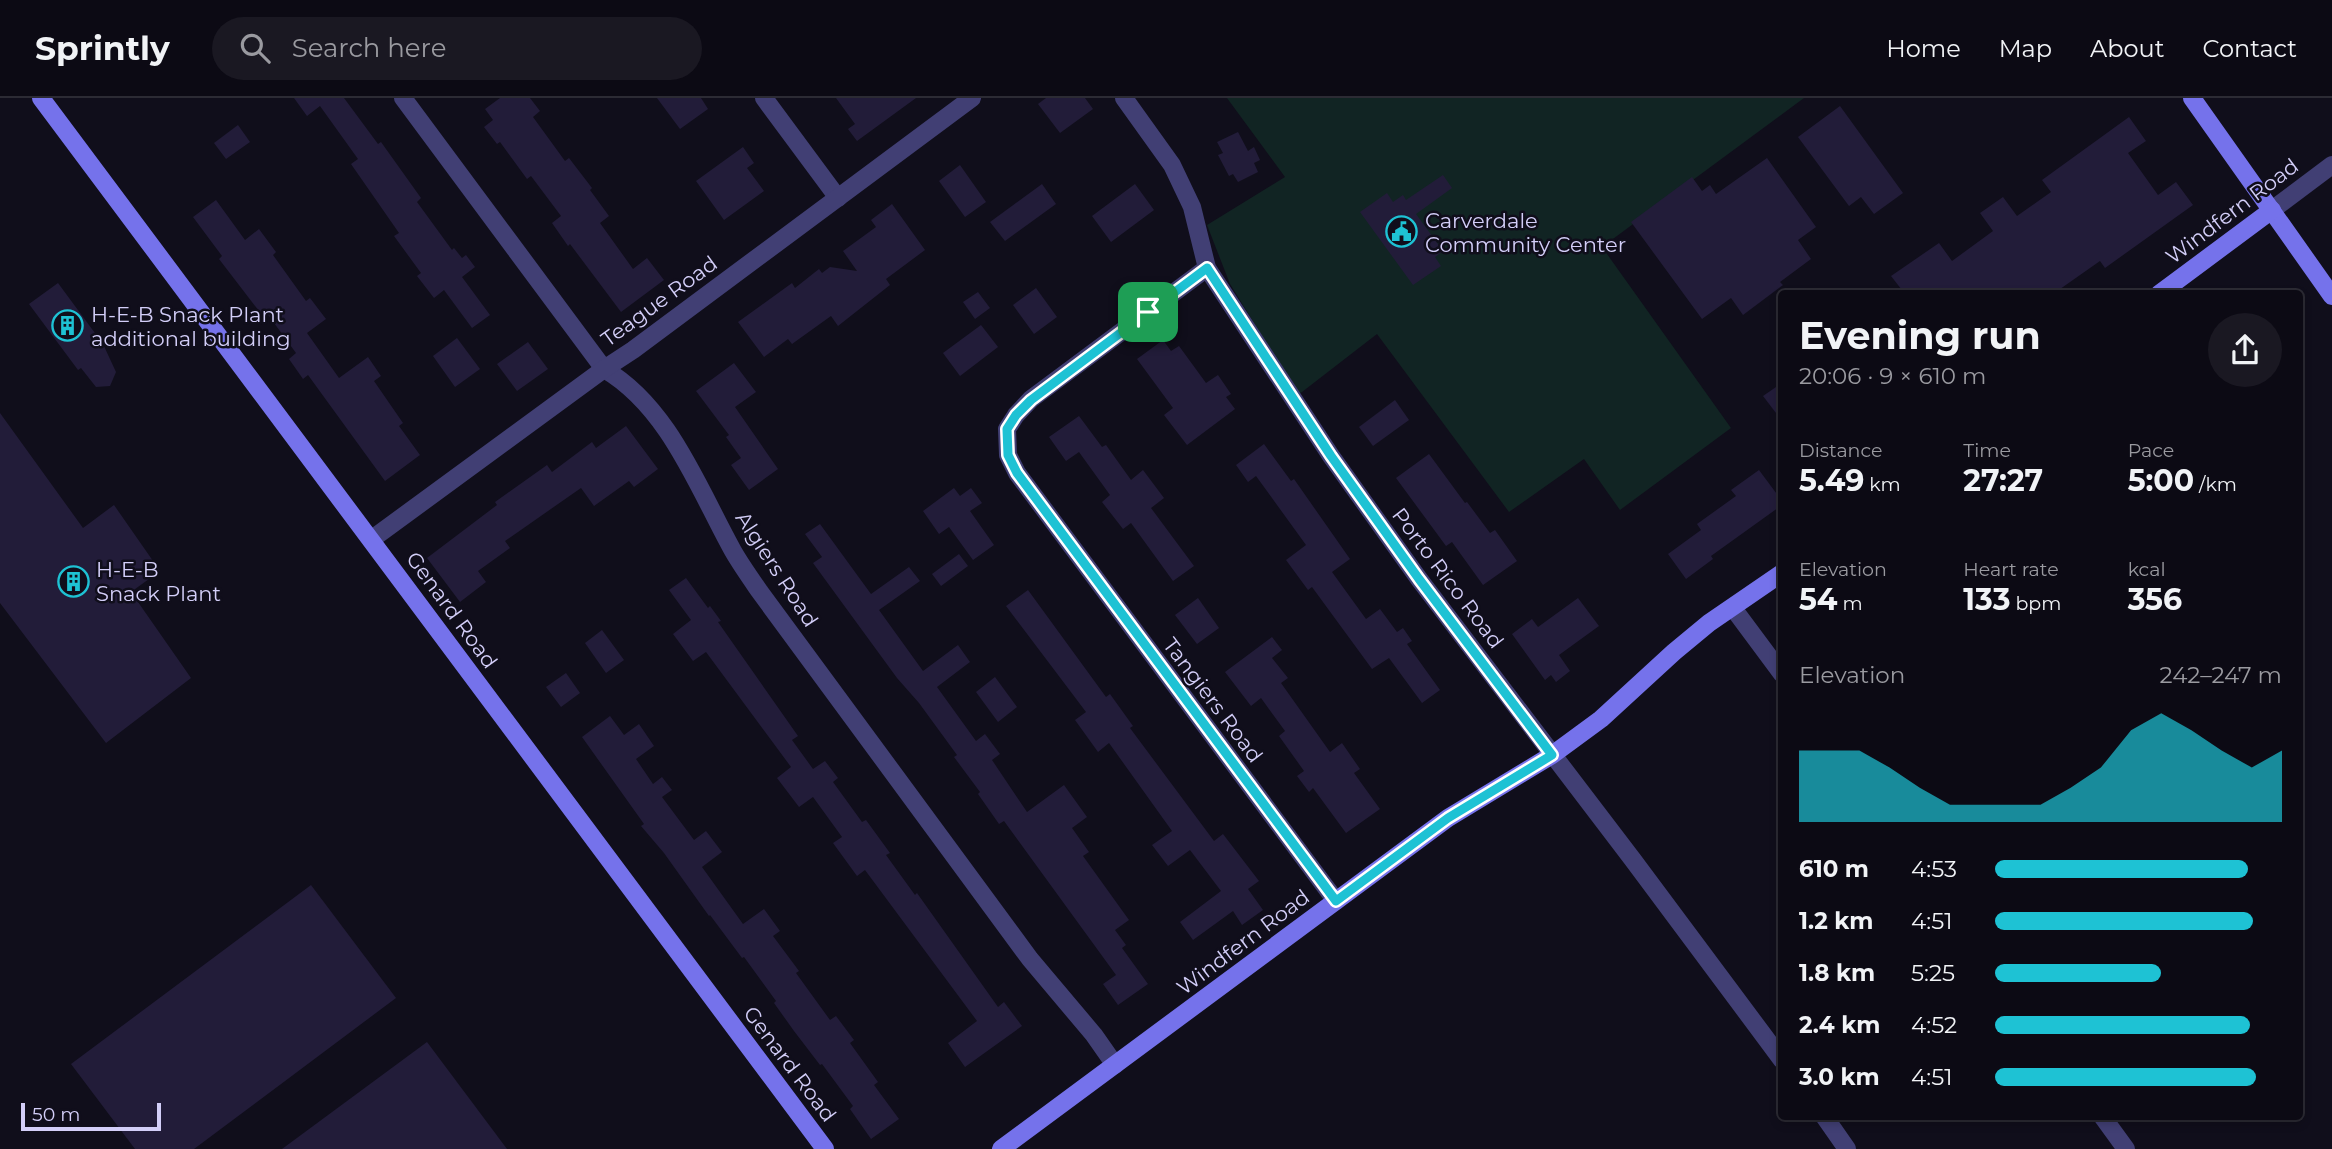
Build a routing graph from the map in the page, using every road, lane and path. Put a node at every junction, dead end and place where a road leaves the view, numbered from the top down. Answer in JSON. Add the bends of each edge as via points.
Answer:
{"nodes":[{"id":1,"x":41,"y":98,"type":"edge"},
{"id":2,"x":403,"y":98,"type":"edge"},
{"id":3,"x":764,"y":98,"type":"edge"},
{"id":4,"x":972,"y":98,"type":"edge"},
{"id":5,"x":1124,"y":98,"type":"edge"},
{"id":6,"x":2192,"y":98,"type":"edge"},
{"id":7,"x":2332,"y":165,"type":"edge"},
{"id":8,"x":838,"y":198,"type":"junction"},
{"id":9,"x":2272,"y":210,"type":"junction"},
{"id":10,"x":1207,"y":268,"type":"junction"},
{"id":11,"x":2163,"y":290,"type":"edge"},
{"id":12,"x":2332,"y":296,"type":"edge"},
{"id":13,"x":604,"y":369,"type":"junction"},
{"id":14,"x":372,"y":539,"type":"junction"},
{"id":15,"x":1778,"y":576,"type":"edge"},
{"id":16,"x":1733,"y":608,"type":"junction"},
{"id":17,"x":1778,"y":669,"type":"edge"},
{"id":18,"x":1552,"y":755,"type":"junction"},
{"id":19,"x":1336,"y":901,"type":"junction"},
{"id":20,"x":1778,"y":1055,"type":"edge"},
{"id":21,"x":1115,"y":1065,"type":"junction"},
{"id":22,"x":1827,"y":1120,"type":"edge"},
{"id":23,"x":2105,"y":1120,"type":"edge"},
{"id":24,"x":825,"y":1149,"type":"edge"},
{"id":25,"x":1001,"y":1149,"type":"edge"},
{"id":26,"x":1847,"y":1149,"type":"edge"},
{"id":27,"x":2126,"y":1149,"type":"edge"}],
"edges":[{"from":1,"to":14,"type":"street","name":"Genard Road"},
{"from":2,"to":13,"type":"street","name":"Algiers Road"},
{"from":3,"to":8,"type":"street"},
{"from":4,"to":8,"type":"street","name":"Teague Road"},
{"from":5,"to":10,"type":"street","name":"Porto Rico Road","via":[[1172,165],[1192,207]]},
{"from":6,"to":9,"type":"street"},
{"from":7,"to":9,"type":"street","name":"Windfern Road"},
{"from":8,"to":13,"type":"street","name":"Teague Road"},
{"from":9,"to":11,"type":"street","name":"Windfern Road"},
{"from":9,"to":12,"type":"street"},
{"from":10,"to":18,"type":"street","name":"Porto Rico Road","via":[[1331,456]]},
{"from":10,"to":19,"type":"street","name":"Tangiers Road","via":[[1031,400],[1007,429],[1008,455]]},
{"from":13,"to":14,"type":"street","name":"Teague Road"},
{"from":13,"to":21,"type":"street","name":"Algiers Road","via":[[624,381],[674,442],[760,592],[1030,959]]},
{"from":14,"to":24,"type":"street","name":"Genard Road"},
{"from":15,"to":16,"type":"street","name":"Windfern Road"},
{"from":16,"to":17,"type":"street"},
{"from":16,"to":18,"type":"street","name":"Windfern Road"},
{"from":18,"to":19,"type":"street","name":"Windfern Road","via":[[1448,818]]},
{"from":18,"to":20,"type":"street","name":"Porto Rico Road"},
{"from":19,"to":21,"type":"street","name":"Windfern Road"},
{"from":21,"to":25,"type":"street","name":"Windfern Road"},
{"from":22,"to":26,"type":"street"},
{"from":23,"to":27,"type":"street"}]}
